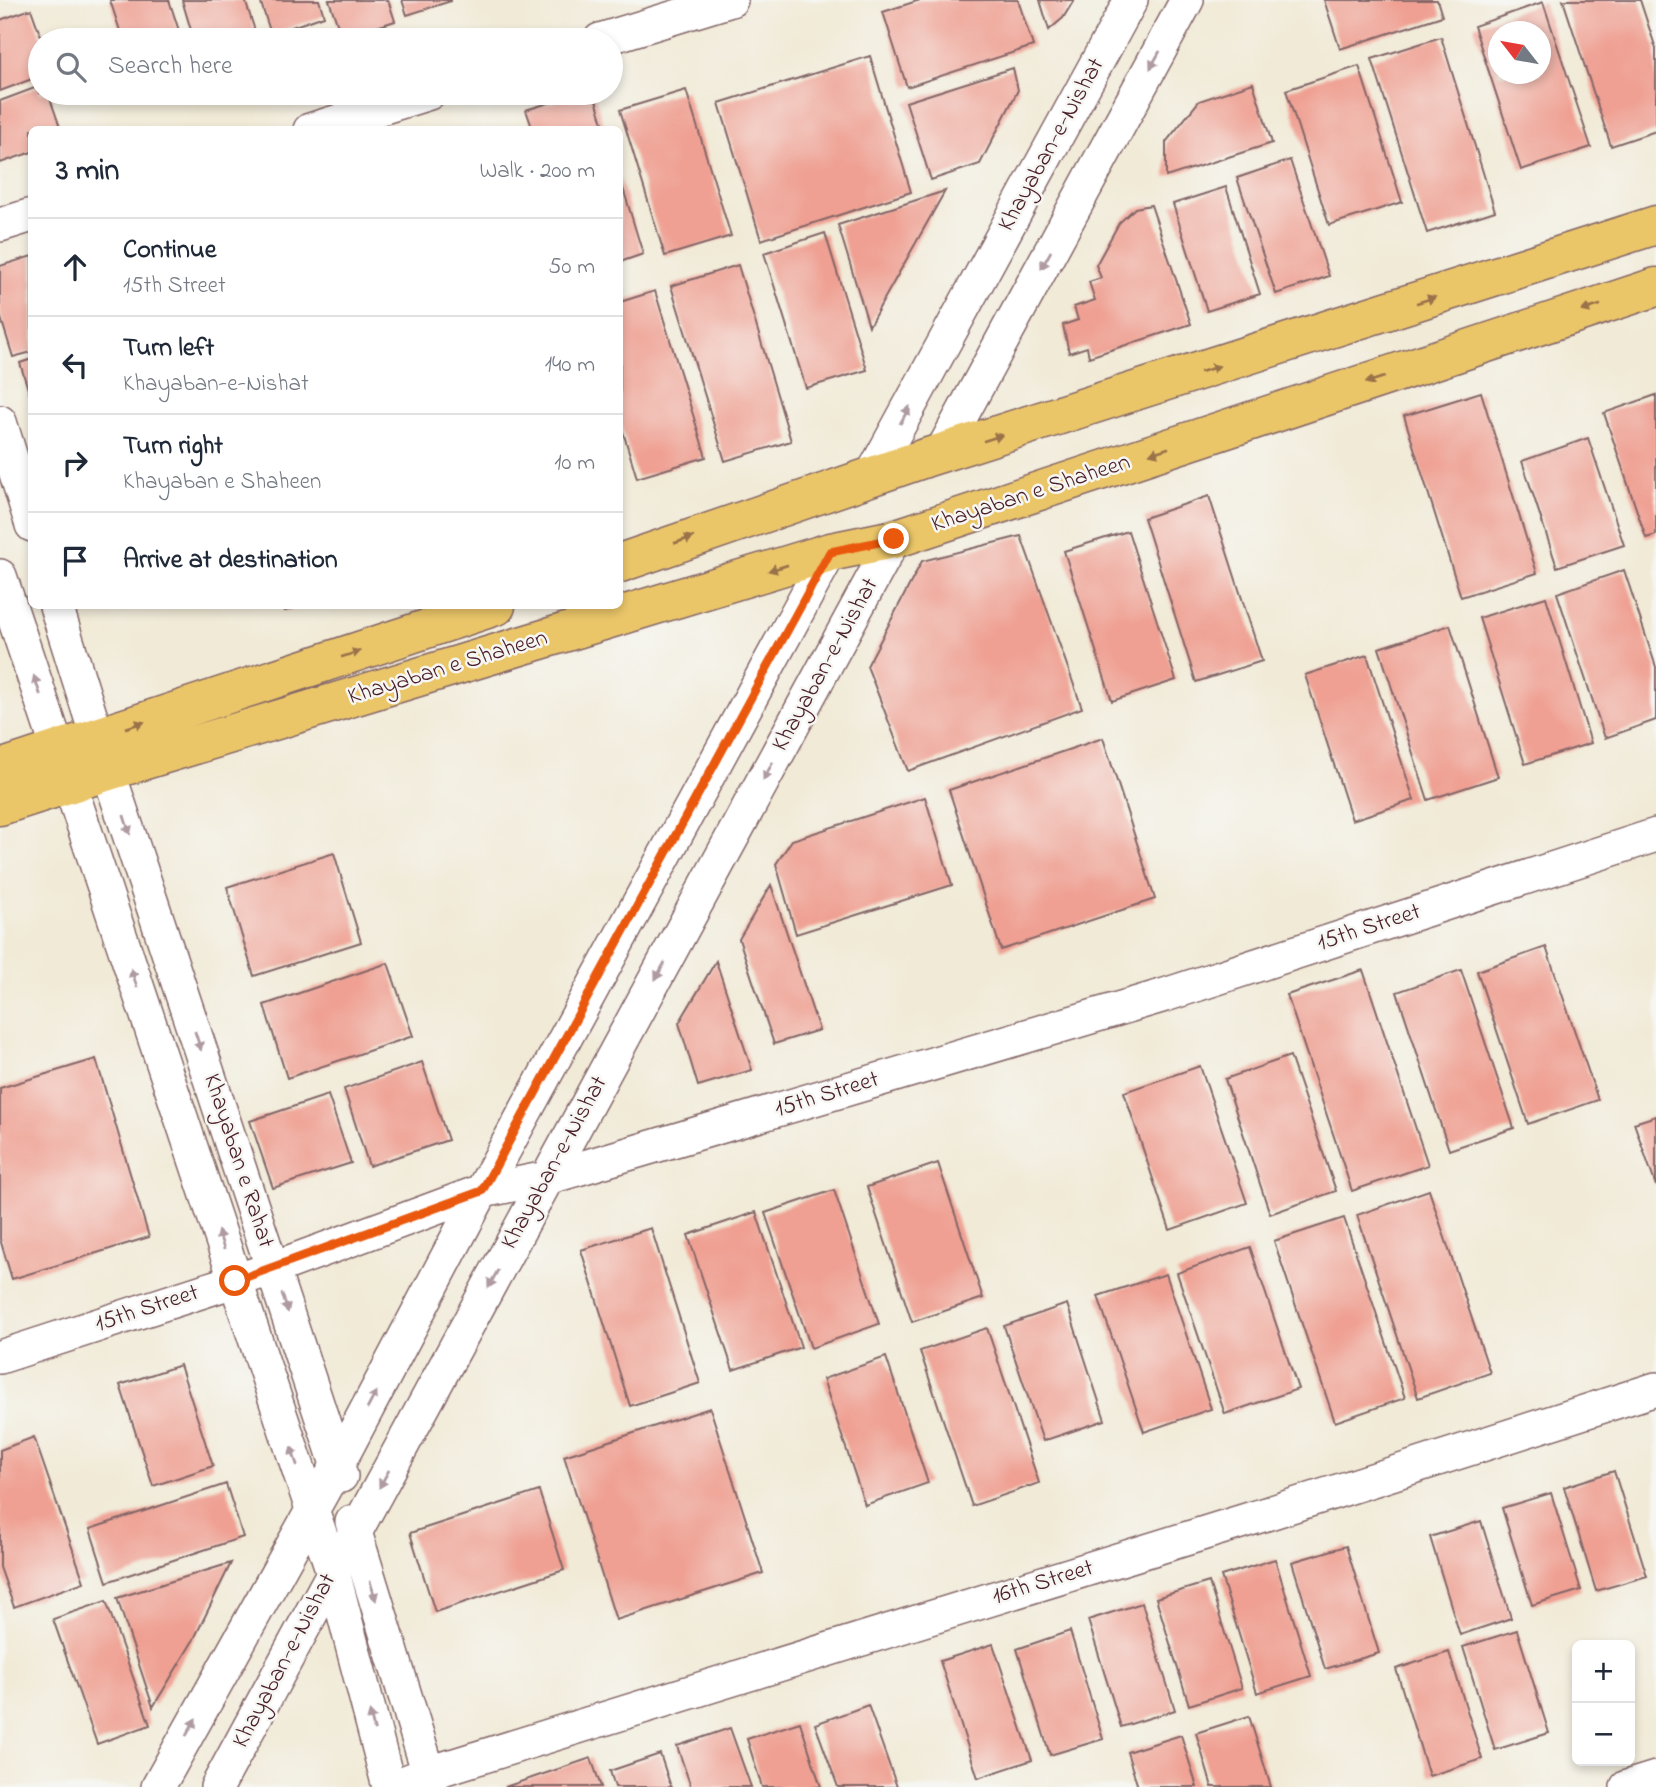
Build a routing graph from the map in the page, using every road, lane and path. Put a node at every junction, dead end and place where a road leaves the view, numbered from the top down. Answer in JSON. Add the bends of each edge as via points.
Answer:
{"nodes":[{"id":1,"x":731,"y":0,"type":"edge"},
{"id":2,"x":1131,"y":0,"type":"edge"},
{"id":3,"x":1187,"y":0,"type":"edge"},
{"id":4,"x":623,"y":33,"type":"edge"},
{"id":5,"x":390,"y":105,"type":"edge"},
{"id":6,"x":323,"y":126,"type":"edge"},
{"id":7,"x":28,"y":216,"type":"edge"},
{"id":8,"x":0,"y":225,"type":"edge"},
{"id":9,"x":1656,"y":225,"type":"edge"},
{"id":10,"x":1656,"y":287,"type":"edge"},
{"id":11,"x":0,"y":422,"type":"edge"},
{"id":12,"x":940,"y":455,"type":"junction"},
{"id":13,"x":872,"y":475,"type":"junction"},
{"id":14,"x":28,"y":512,"type":"edge"},
{"id":15,"x":894,"y":539,"type":"junction"},
{"id":16,"x":830,"y":552,"type":"junction"},
{"id":17,"x":623,"y":562,"type":"edge"},
{"id":18,"x":0,"y":576,"type":"edge"},
{"id":19,"x":57,"y":609,"type":"edge"},
{"id":20,"x":488,"y":609,"type":"edge"},
{"id":21,"x":103,"y":754,"type":"junction"},
{"id":22,"x":64,"y":767,"type":"junction"},
{"id":23,"x":0,"y":769,"type":"edge"},
{"id":24,"x":0,"y":806,"type":"edge"},
{"id":25,"x":1656,"y":835,"type":"edge"},
{"id":26,"x":547,"y":1178,"type":"junction"},
{"id":27,"x":482,"y":1191,"type":"junction"},
{"id":28,"x":274,"y":1268,"type":"junction"},
{"id":29,"x":235,"y":1281,"type":"junction"},
{"id":30,"x":0,"y":1357,"type":"edge"},
{"id":31,"x":1656,"y":1389,"type":"edge"},
{"id":32,"x":338,"y":1464,"type":"junction"},
{"id":33,"x":312,"y":1511,"type":"junction"},
{"id":34,"x":355,"y":1532,"type":"junction"},
{"id":35,"x":333,"y":1572,"type":"junction"},
{"id":36,"x":1656,"y":1778,"type":"edge"},
{"id":37,"x":431,"y":1780,"type":"edge"},
{"id":38,"x":158,"y":1787,"type":"edge"},
{"id":39,"x":217,"y":1787,"type":"edge"},
{"id":40,"x":390,"y":1787,"type":"edge"},
{"id":41,"x":1627,"y":1787,"type":"edge"}],
"edges":[{"from":1,"to":4,"type":"street"},
{"from":13,"to":2,"type":"street","name":"Khayaban-e-Nishat","one_way":true},
{"from":3,"to":12,"type":"street","name":"Khayaban-e-Nishat","one_way":true},
{"from":5,"to":6,"type":"street"},
{"from":7,"to":8,"type":"street"},
{"from":12,"to":9,"type":"main road","one_way":true},
{"from":10,"to":15,"type":"main road","name":"Khayaban e Shaheen","one_way":true},
{"from":11,"to":14,"type":"street"},
{"from":12,"to":13,"type":"main road"},
{"from":17,"to":13,"type":"main road","one_way":true},
{"from":15,"to":16,"type":"main road","name":"Khayaban e Shaheen"},
{"from":15,"to":26,"type":"street","name":"Khayaban-e-Nishat","one_way":true},
{"from":16,"to":21,"type":"main road","name":"Khayaban e Shaheen","one_way":true},
{"from":16,"to":27,"type":"street","name":"Khayaban-e-Nishat"},
{"from":22,"to":18,"type":"street","name":"Khayaban e Rahat","one_way":true},
{"from":19,"to":21,"type":"street","name":"Khayaban e Rahat"},
{"from":21,"to":20,"type":"main road","name":"Khayaban e Shaheen","one_way":true},
{"from":21,"to":22,"type":"main road","name":"Khayaban e Shaheen"},
{"from":21,"to":28,"type":"street","name":"Khayaban e Rahat","one_way":true},
{"from":22,"to":23,"type":"main road","name":"Khayaban e Shaheen"},
{"from":22,"to":24,"type":"main road","name":"Khayaban e Shaheen"},
{"from":29,"to":22,"type":"street","name":"Khayaban e Rahat","one_way":true},
{"from":25,"to":26,"type":"street","name":"15th Street","via":[[1165,995]]},
{"from":26,"to":27,"type":"street","name":"15th Street"},
{"from":26,"to":34,"type":"street","name":"Khayaban-e-Nishat","one_way":true},
{"from":27,"to":28,"type":"street","name":"15th Street"},
{"from":32,"to":27,"type":"street","name":"Khayaban-e-Nishat","one_way":true},
{"from":28,"to":29,"type":"street","name":"15th Street"},
{"from":28,"to":32,"type":"street","name":"Khayaban e Rahat","one_way":true},
{"from":29,"to":30,"type":"street","name":"15th Street"},
{"from":33,"to":29,"type":"street","name":"Khayaban e Rahat","one_way":true},
{"from":31,"to":37,"type":"street","name":"16th Street"},
{"from":32,"to":33,"type":"street","name":"Khayaban-e-Nishat"},
{"from":32,"to":34,"type":"street","name":"Khayaban e Rahat"},
{"from":33,"to":35,"type":"street","name":"Khayaban e Rahat"},
{"from":38,"to":33,"type":"street","name":"Khayaban-e-Nishat","one_way":true},
{"from":34,"to":35,"type":"street","name":"Khayaban-e-Nishat"},
{"from":34,"to":37,"type":"street","name":"Khayaban e Rahat","one_way":true},
{"from":35,"to":39,"type":"street","name":"Khayaban-e-Nishat"},
{"from":40,"to":35,"type":"street","name":"Khayaban e Rahat","one_way":true},
{"from":36,"to":41,"type":"street"},
{"from":37,"to":40,"type":"street","name":"16th Street"}]}
